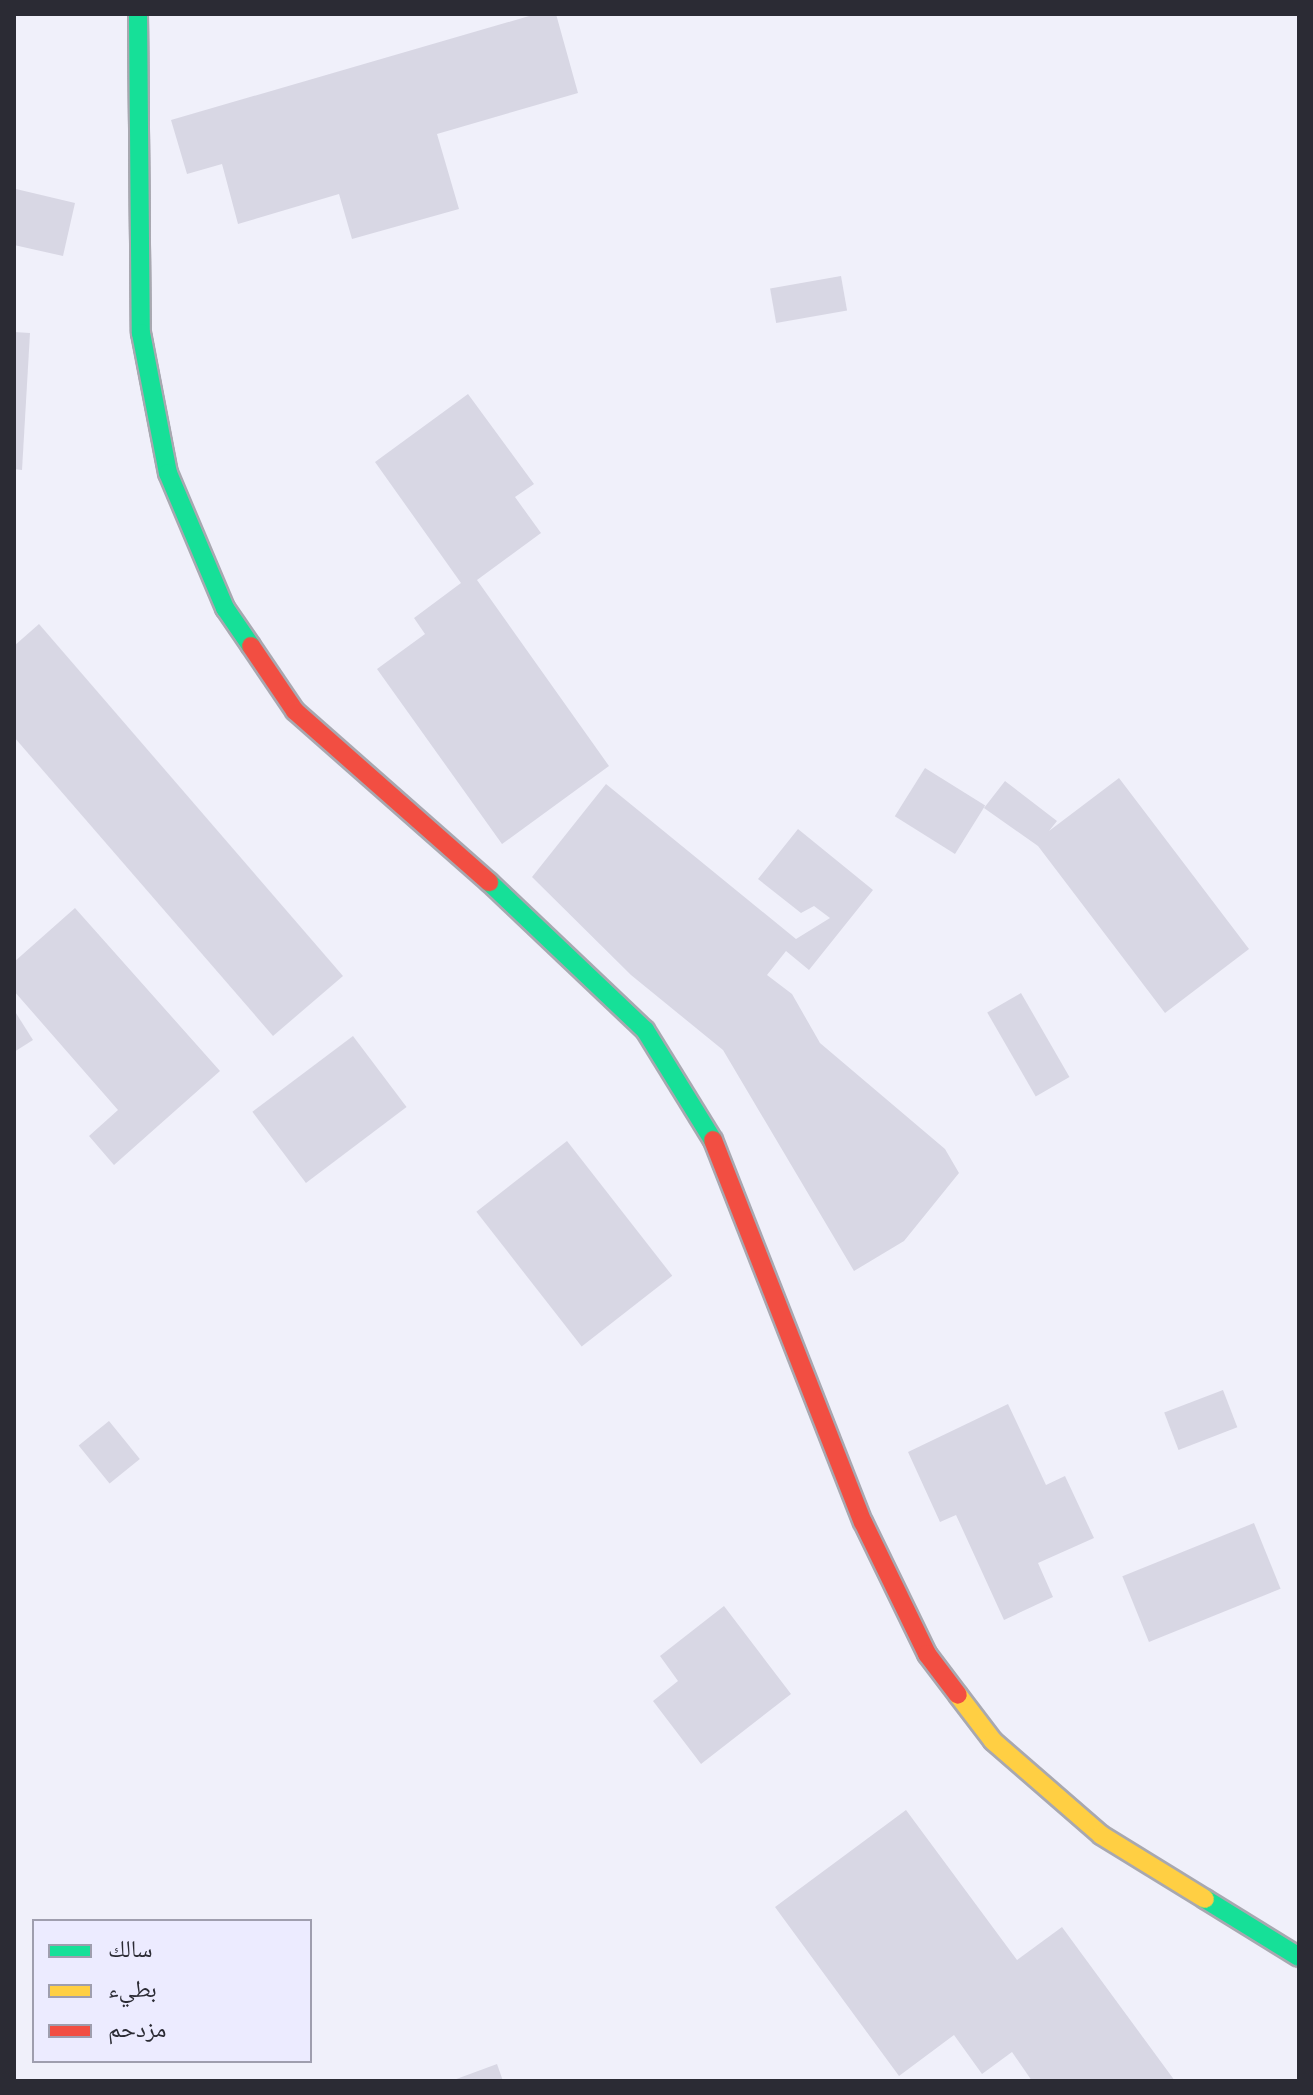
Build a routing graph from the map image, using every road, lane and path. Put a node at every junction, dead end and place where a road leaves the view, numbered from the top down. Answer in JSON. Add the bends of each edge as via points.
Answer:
{"nodes":[{"id":1,"x":138,"y":14,"type":"edge"},
{"id":2,"x":1299,"y":1957,"type":"edge"}],
"edges":[{"from":1,"to":2,"type":"main road","via":[[141,333],[168,473],[225,608],[295,711],[525,913],[645,1030],[724,1158],[863,1522],[927,1654],[993,1741],[1101,1835]]}]}
